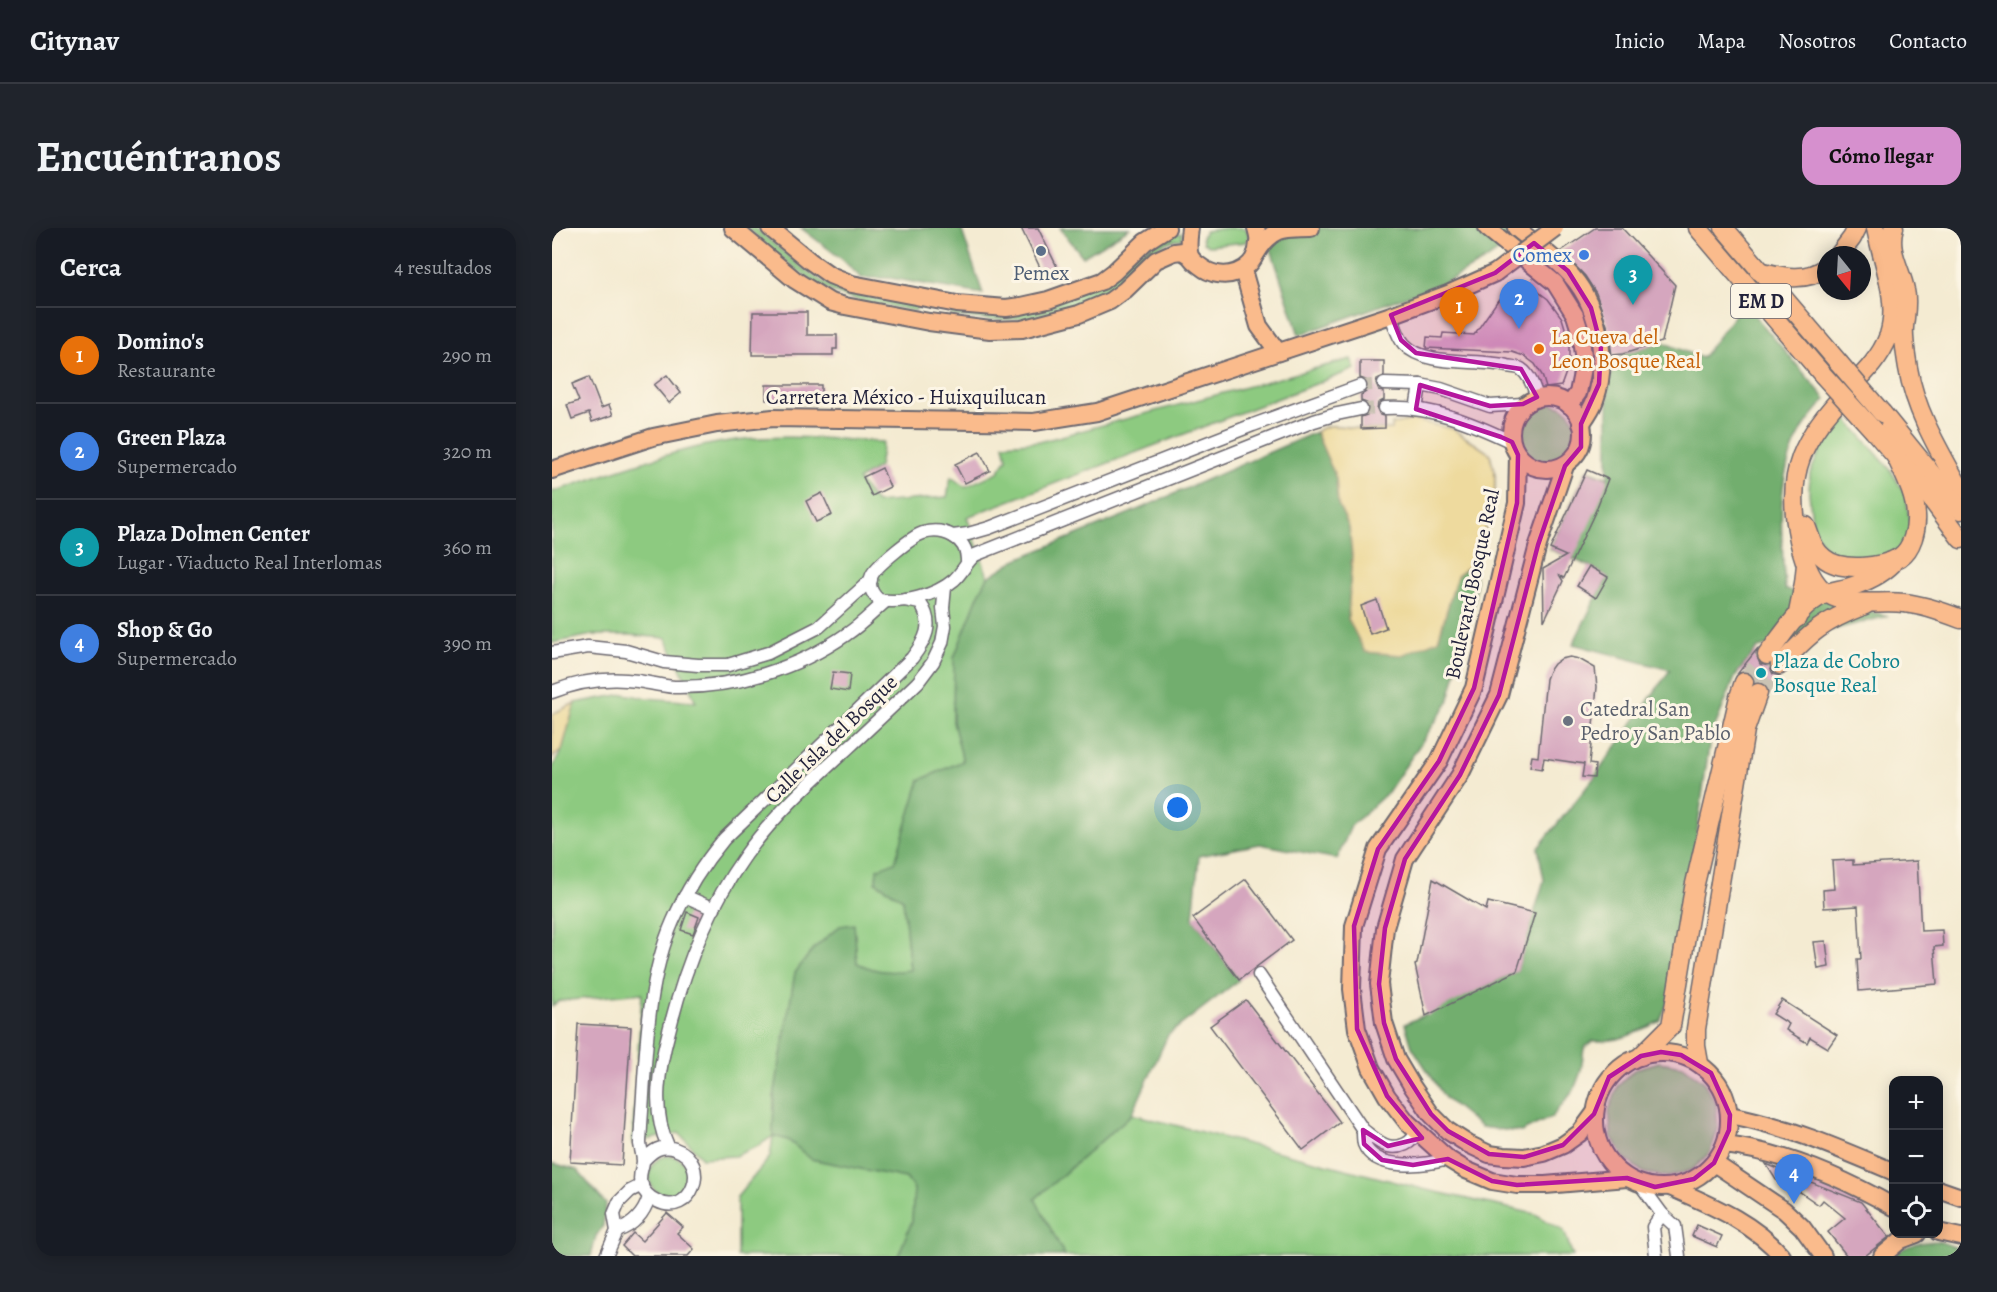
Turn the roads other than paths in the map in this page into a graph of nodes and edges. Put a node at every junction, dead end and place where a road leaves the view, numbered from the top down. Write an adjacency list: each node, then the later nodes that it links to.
1 (733, 228): 17 (main road)
2 (770, 228): 3 (main road)
3 (1167, 228)
4 (1190, 228): 17 (main road)
5 (1256, 228): 16 (main road)
6 (1311, 228): 16 (main road)
7 (1487, 228): 29 (main road)
8 (1516, 228): 34 (main road)
9 (1555, 228): 21 (main road, Carretera México - Huixquilucan, bridge)
10 (1698, 228): 36 (highway, EM D, bridge)
11 (1724, 228): 19 (highway, EM D)
12 (1857, 228): 15 (highway)
13 (1876, 228): 45 (highway)
14 (1893, 228): 22 (highway)
15 (1846, 246)
16 (1256, 255): 18 (main road)
17 (1190, 256): 18 (main road)
18 (1243, 270): 23 (main road)
19 (1760, 271): 20 (highway); 40 (highway, EM D, bridge)
20 (1817, 272)
21 (1391, 315): 23 (main road, Carretera México - Huixquilucan); 28 (street)
22 (1904, 329): 39 (highway); 43 (highway)
23 (1278, 352): 38 (main road, Carretera México - Huixquilucan)
24 (1384, 384): 25 (street)
25 (1420, 385): 28 (street); 32 (street)
26 (1360, 386): 27 (street)
27 (1334, 394): 33 (street); 41 (street)
28 (1530, 401): 29 (main road); 35 (main road)
29 (1569, 405): 34 (main road)
30 (1385, 408): 32 (street)
31 (1361, 409): 33 (street)
32 (1416, 409): 35 (street)
33 (1337, 414): 44 (street)
34 (1581, 424): 37 (main road)
35 (1515, 449): 37 (main road); 68 (main road, Boulevard Bosque Real)
36 (1894, 454): 42 (highway, EM D); 43 (highway)
37 (1565, 466): 65 (main road)
38 (552, 470)
39 (1961, 490)
40 (1961, 510)
41 (953, 536): 44 (street); 46 (street)
42 (1961, 539)
43 (1900, 557): 48 (highway)
44 (967, 561): 47 (street)
45 (1806, 564): 48 (highway); 52 (highway)
46 (871, 580): 50 (street); 54 (street)
47 (945, 587): 49 (street); 59 (street, Calle Isla del Bosque)
48 (1826, 593): 51 (highway); 52 (highway)
49 (905, 600): 50 (street); 58 (street, Calle Isla del Bosque)
50 (886, 601): 56 (street)
51 (1873, 602): 52 (highway); 53 (highway)
52 (1797, 618)
53 (1961, 619)
54 (552, 653)
55 (1751, 688): 57 (highway)
56 (552, 692)
57 (1738, 730): 60 (highway); 61 (highway)
58 (685, 896): 59 (street); 72 (street, Calle Isla del Bosque)
59 (714, 909): 70 (street, Calle Isla del Bosque)
60 (1683, 957): 61 (highway); 63 (highway)
61 (1708, 962): 64 (highway)
62 (1259, 975): 67 (street)
63 (1641, 1056): 64 (main road); 65 (main road)
64 (1699, 1063): 66 (main road)
65 (1594, 1114): 75 (main road)
66 (1730, 1115): 69 (main road); 74 (main road)
67 (1363, 1130): 68 (street); 71 (street)
68 (1416, 1132): 71 (main road, Boulevard Bosque Real)
69 (1725, 1145): 73 (main road); 81 (main road)
70 (668, 1146): 72 (street); 79 (street)
71 (1448, 1159): 75 (main road, Boulevard Bosque Real)
72 (643, 1161): 76 (street)
73 (1714, 1163): 77 (main road); 91 (main road)
74 (1889, 1170)
75 (1634, 1181): 77 (main road); 82 (street)
76 (642, 1185): 79 (street); 83 (street)
77 (1670, 1187): 90 (main road)
78 (1943, 1191): 80 (main road)
79 (650, 1197): 83 (street)
80 (1961, 1197)
81 (1889, 1205)
82 (1662, 1214): 88 (street); 89 (street)
83 (617, 1231): 87 (street)
84 (1943, 1233): 86 (main road)
85 (1905, 1238): 92 (main road)
86 (1961, 1238)
87 (606, 1256)
88 (1656, 1256)
89 (1679, 1256)
90 (1782, 1256)
91 (1823, 1256)
92 (1882, 1256)

